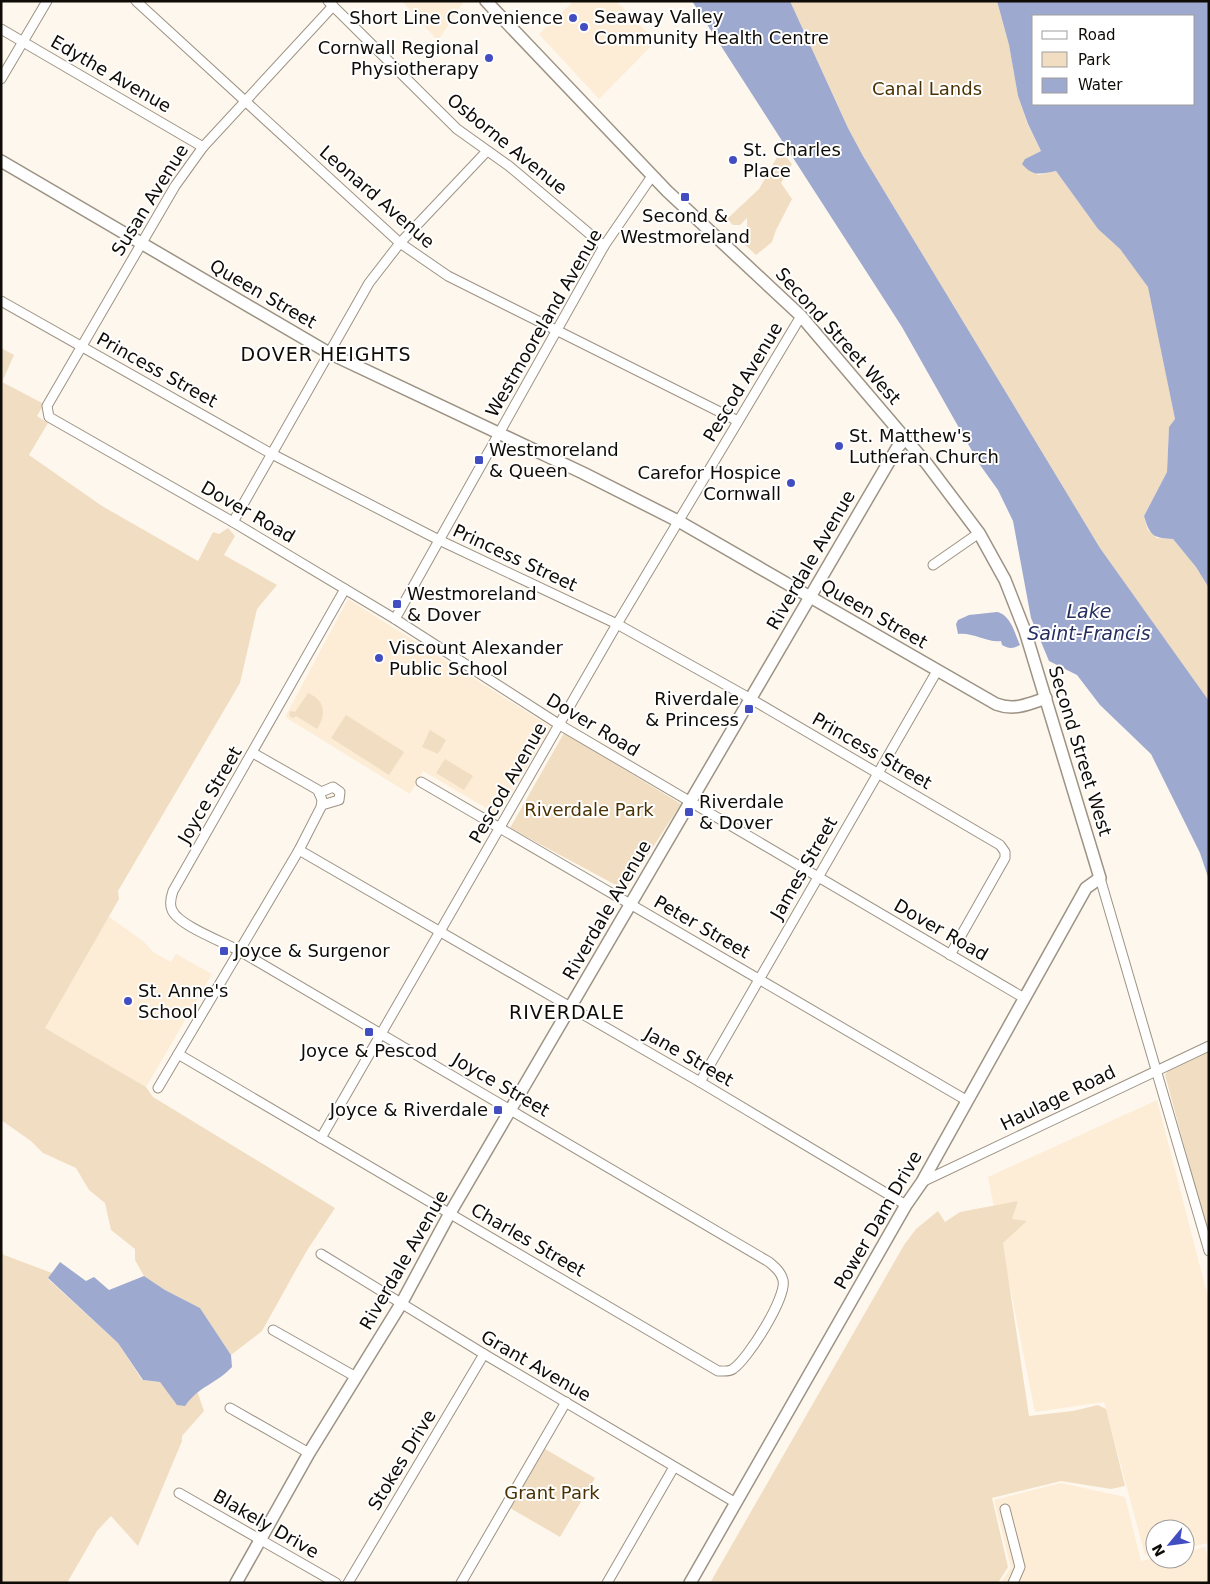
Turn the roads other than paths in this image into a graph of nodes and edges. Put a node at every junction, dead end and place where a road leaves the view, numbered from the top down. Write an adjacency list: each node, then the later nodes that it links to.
1 (47, 1): 6 (street)
2 (136, 1): 8 (street, Leonard Avenue)
3 (486, 1): 12 (street, Second Street West)
4 (330, 4): 8 (street, Susan Avenue); 10 (street, Osborne Avenue)
5 (1, 29): 6 (street, Edythe Avenue)
6 (23, 42): 7 (street); 9 (street, Edythe Avenue)
7 (1, 79)
8 (245, 101): 9 (street, Susan Avenue); 14 (street, Leonard Avenue)
9 (203, 147): 13 (street, Susan Avenue)
10 (487, 151): 14 (street); 15 (street, Osborne Avenue)
11 (1, 161): 13 (street, Queen Street)
12 (652, 176): 15 (street, Westmooreland Avenue); 17 (street, Second Street West)
13 (141, 242): 19 (street, Susan Avenue); 20 (street, Queen Street)
14 (400, 243): 18 (street, Leonard Avenue); 20 (street)
15 (604, 246): 18 (street, Westmooreland Avenue)
16 (1, 301): 19 (street, Princess Street)
17 (801, 316): 22 (street, Pescod Avenue); 24 (street, Second Street West)
18 (556, 331): 22 (street, Leonard Avenue); 23 (street, Westmooreland Avenue)
19 (81, 346): 21 (street, Susan Avenue); 25 (street, Princess Street)
20 (329, 353): 23 (street, Queen Street); 25 (street)
21 (46, 412): 26 (street, Dover Road)
22 (738, 421): 27 (street, Pescod Avenue)
23 (499, 434): 27 (street, Queen Street); 29 (street, Westmooreland Avenue)
24 (906, 438): 28 (street, Second Street West); 32 (street, Riverdale Avenue)
25 (270, 453): 26 (street); 29 (street, Princess Street)
26 (232, 522): 31 (street, Dover Road)
27 (680, 522): 32 (street, Queen Street); 34 (street, Pescod Avenue)
28 (979, 533): 30 (street); 37 (street, Second Street West)
29 (439, 540): 33 (street, Westmooreland Avenue); 34 (street, Princess Street)
30 (934, 565)
31 (345, 589): 33 (street, Dover Road); 39 (street, Joyce Street)
32 (810, 596): 35 (street, Queen Street); 36 (street, Riverdale Avenue)
33 (395, 619): 38 (street, Dover Road)
34 (617, 624): 36 (street, Princess Street); 38 (street, Pescod Avenue)
35 (937, 671): 37 (street, Queen Street); 40 (street, James Street)
36 (751, 698): 40 (street, Princess Street); 43 (street, Riverdale Avenue)
37 (1046, 698): 48 (street, Second Street West)
38 (560, 726): 43 (street, Dover Road); 45 (street, Pescod Avenue)
39 (253, 753): 42 (street); 51 (street, Joyce Street)
40 (878, 772): 47 (street, James Street); 52 (street, Princess Street)
41 (421, 782): 45 (street, Peter Street)
42 (319, 793): 44 (street); 44 (street)
43 (691, 801): 47 (street, Dover Road); 49 (street, Riverdale Avenue)
44 (322, 805): 46 (street)
45 (499, 829): 49 (street, Peter Street); 50 (street, Pescod Avenue)
46 (299, 850): 50 (street, Jane Street); 51 (street)
47 (817, 877): 52 (street, Dover Road); 53 (street, James Street)
48 (1100, 878): 54 (street, Power Dam Drive); 59 (street, Second Street West)
49 (631, 904): 53 (street, Peter Street); 55 (street, Riverdale Avenue)
50 (441, 931): 55 (street, Jane Street); 56 (street, Pescod Avenue)
51 (238, 950): 56 (street, Joyce Street); 58 (street)
52 (950, 955): 54 (street, Dover Road)
53 (760, 979): 60 (street, James Street); 62 (street, Peter Street)
54 (1024, 998): 62 (street, Power Dam Drive)
55 (570, 1007): 60 (street, Jane Street); 63 (street, Riverdale Avenue)
56 (380, 1034): 63 (street, Joyce Street); 64 (street, Pescod Avenue)
57 (1209, 1046): 59 (street, Haulage Road)
58 (178, 1054): 61 (street); 64 (street, Charles Street)
59 (1157, 1069): 65 (street, Haulage Road); 68 (street, Second Street West)
60 (700, 1082): 66 (street, Jane Street)
61 (158, 1088)
62 (966, 1100): 65 (street, Power Dam Drive)
63 (511, 1110): 67 (street, Riverdale Avenue); 70 (street, Joyce Street)
64 (320, 1138): 67 (street, Charles Street)
65 (922, 1182): 66 (street, Power Dam Drive)
66 (906, 1205): 80 (street, Power Dam Drive)
67 (450, 1213): 70 (street, Charles Street); 71 (street, Riverdale Avenue)
68 (1209, 1251)
69 (321, 1254): 71 (street, Grant Avenue)
70 (769, 1262)
71 (401, 1304): 73 (street, Grant Avenue); 74 (street, Riverdale Avenue)
72 (273, 1330): 74 (street)
73 (484, 1354): 75 (street, Grant Avenue); 85 (street, Stokes Drive)
74 (356, 1377): 77 (street, Riverdale Avenue)
75 (566, 1402): 78 (street, Grant Avenue); 86 (street)
76 (230, 1408): 77 (street)
77 (309, 1453): 82 (street, Riverdale Avenue)
78 (674, 1467): 80 (street, Grant Avenue); 87 (street)
79 (179, 1493): 82 (street, Blakely Drive)
80 (736, 1503): 88 (street, Power Dam Drive)
81 (1005, 1509): 89 (street)
82 (260, 1540): 83 (street, Riverdale Avenue); 84 (street, Blakely Drive)
83 (236, 1583)
84 (336, 1583)
85 (348, 1583)
86 (461, 1583)
87 (607, 1583)
88 (690, 1583)
89 (1012, 1583)

